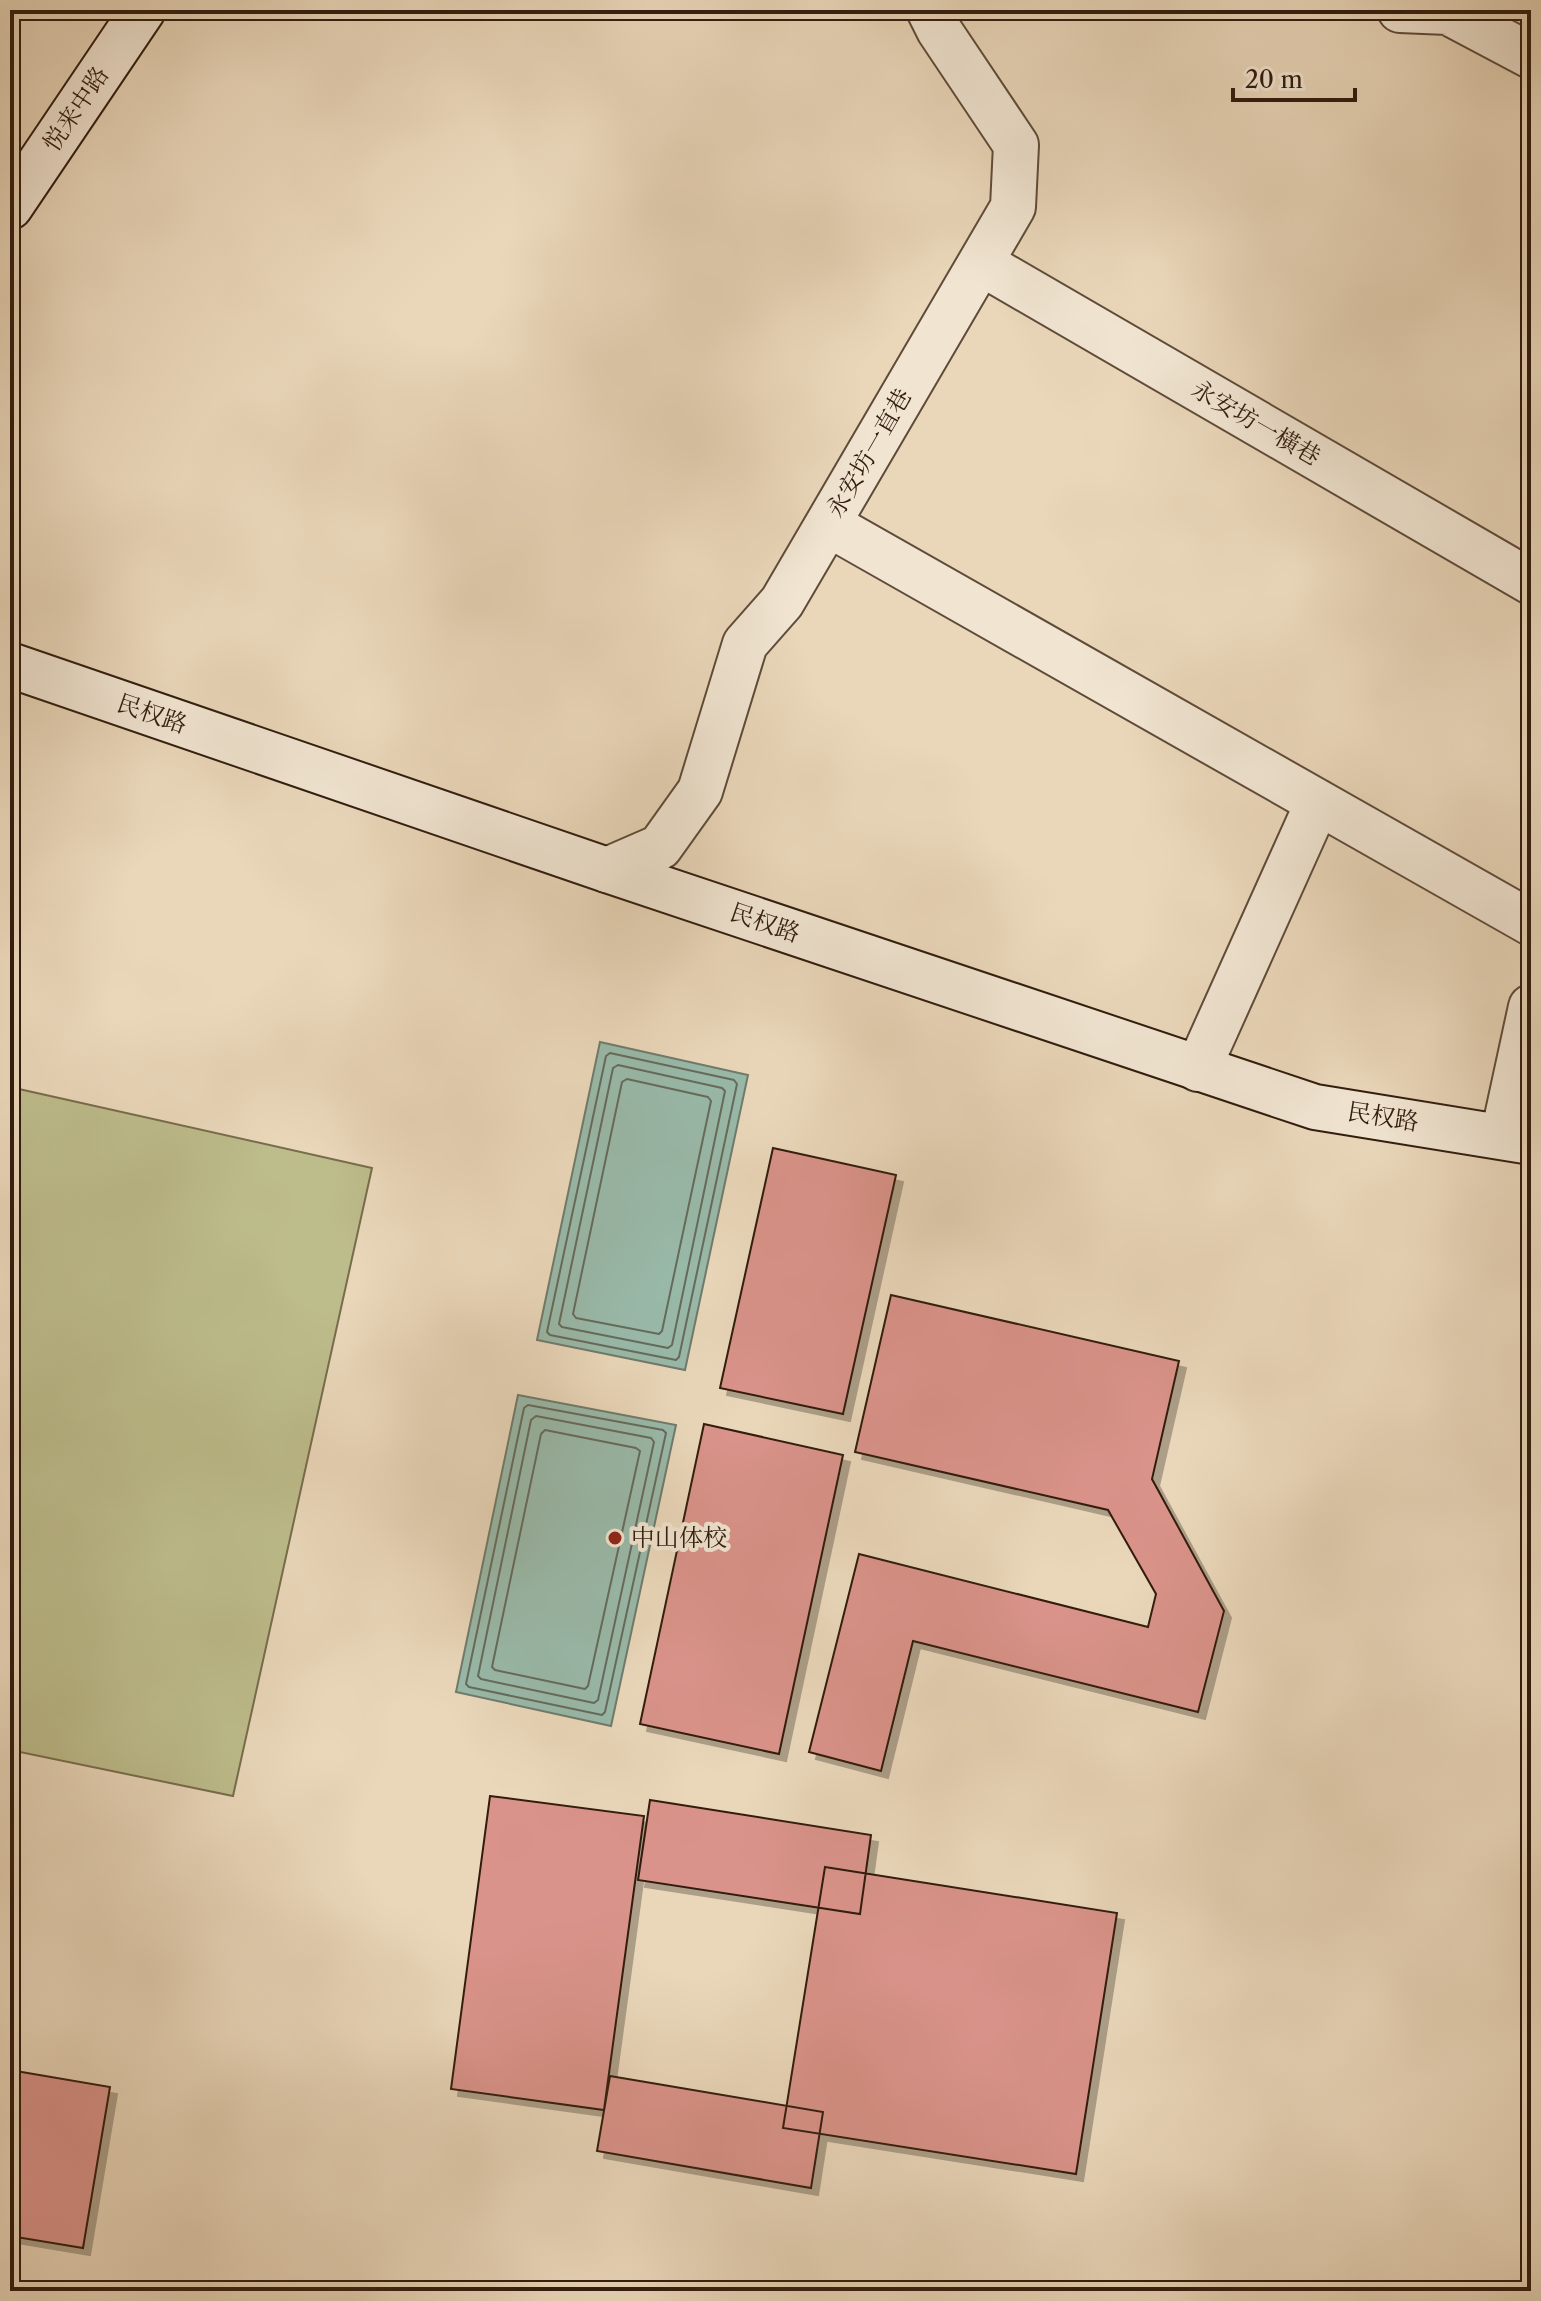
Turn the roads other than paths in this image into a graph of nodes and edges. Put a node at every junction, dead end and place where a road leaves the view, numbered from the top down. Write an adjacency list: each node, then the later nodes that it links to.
1 (143, 10): 5 (street, 悦来中路)
2 (929, 10): 6 (street, 永安坊一直巷)
3 (1400, 10): 4 (street)
4 (1531, 56)
5 (10, 207)
6 (981, 263): 7 (street, 永安坊一直巷); 8 (street, 永安坊一橫巷)
7 (828, 524): 10 (street); 11 (street, 永安坊一直巷)
8 (1531, 582)
9 (10, 665): 11 (street, 民权路)
10 (1318, 802): 12 (street); 14 (street)
11 (607, 870): 14 (street, 民权路)
12 (1531, 923)
13 (1531, 1007): 15 (street)
14 (1198, 1069): 15 (street, 民权路)
15 (1517, 1139)

